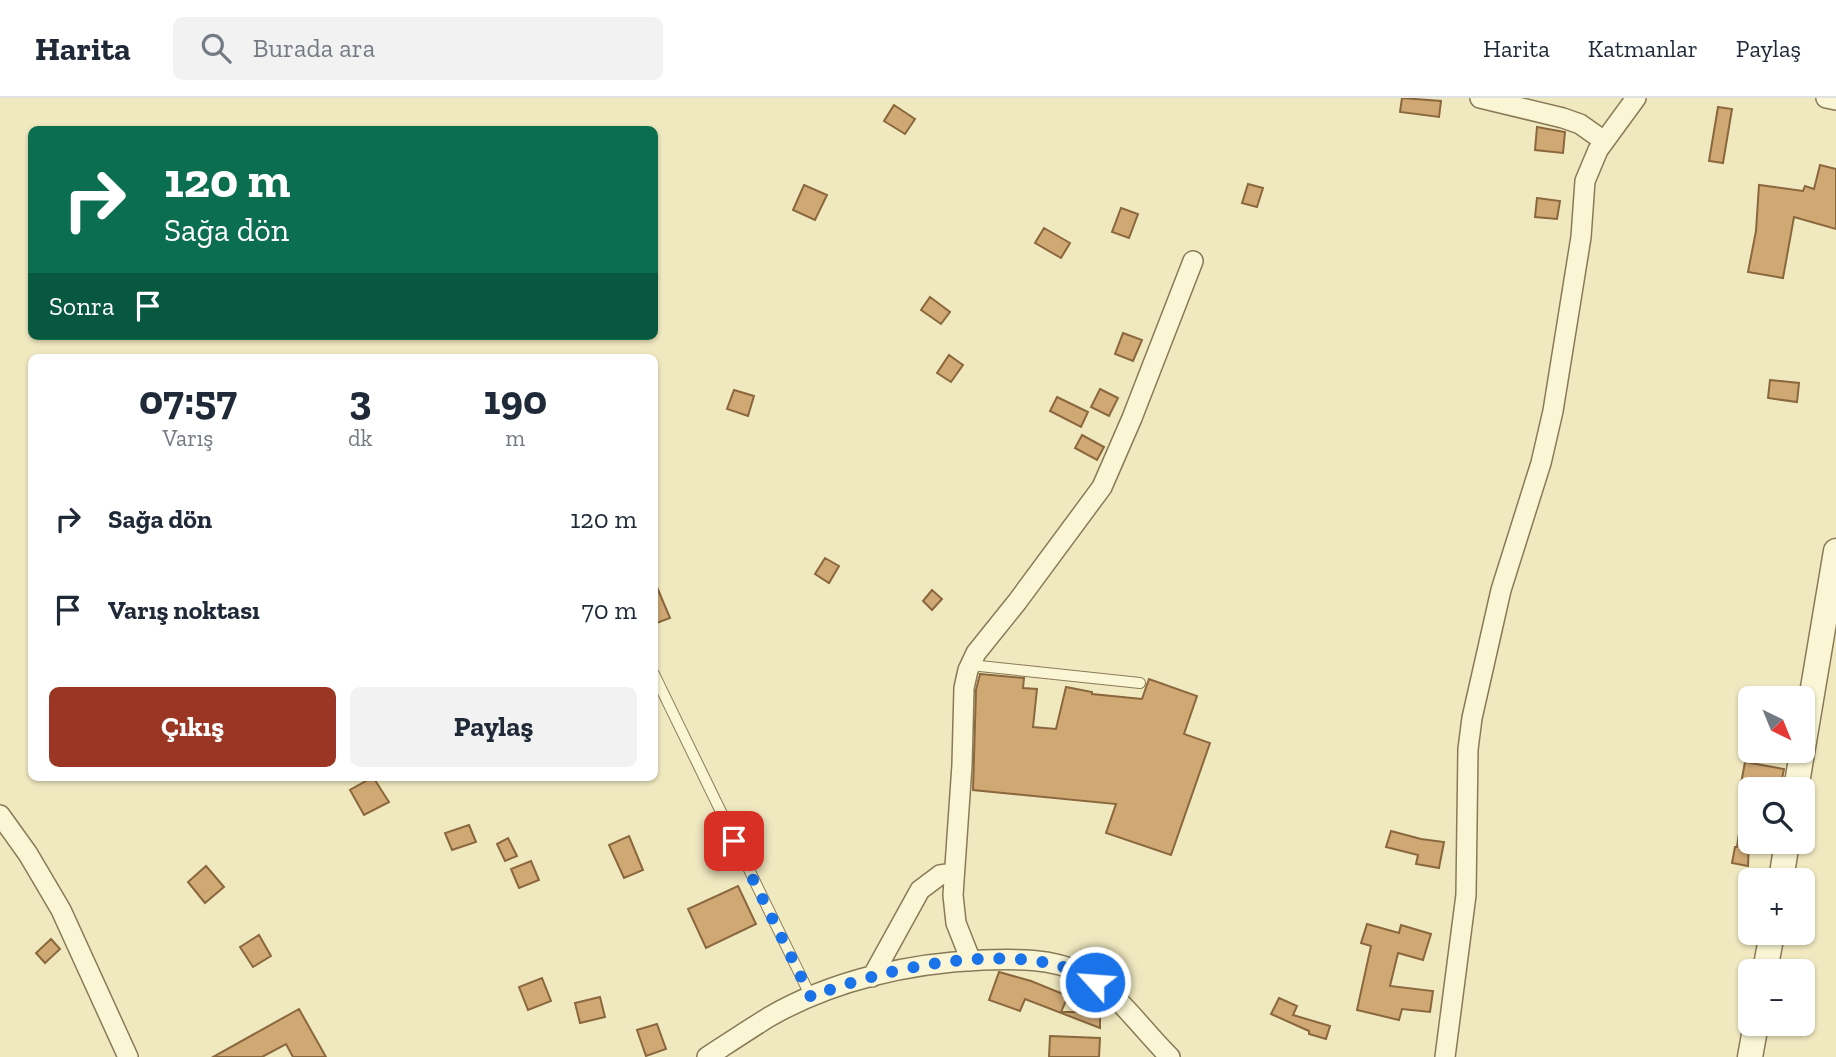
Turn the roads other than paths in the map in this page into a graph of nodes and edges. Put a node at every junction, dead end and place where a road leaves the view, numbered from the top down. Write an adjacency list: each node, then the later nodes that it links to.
1 (1480, 98): 5 (street)
2 (1636, 98): 5 (street)
3 (1826, 98): 4 (street)
4 (1836, 100)
5 (1604, 141): 21 (street)
6 (1193, 261): 8 (street)
7 (1836, 551): 11 (street)
8 (970, 665): 10 (lane); 13 (street)
9 (658, 682): 16 (lane)
10 (1140, 683)
11 (1798, 777)
12 (0, 815): 18 (street)
13 (954, 873): 14 (street); 15 (street)
14 (971, 961): 15 (street); 20 (street)
15 (872, 977): 16 (street)
16 (811, 997): 19 (street)
17 (1754, 1036): 22 (street)
18 (128, 1057)
19 (707, 1057)
20 (1170, 1057)
21 (1445, 1057)
22 (1750, 1057)

